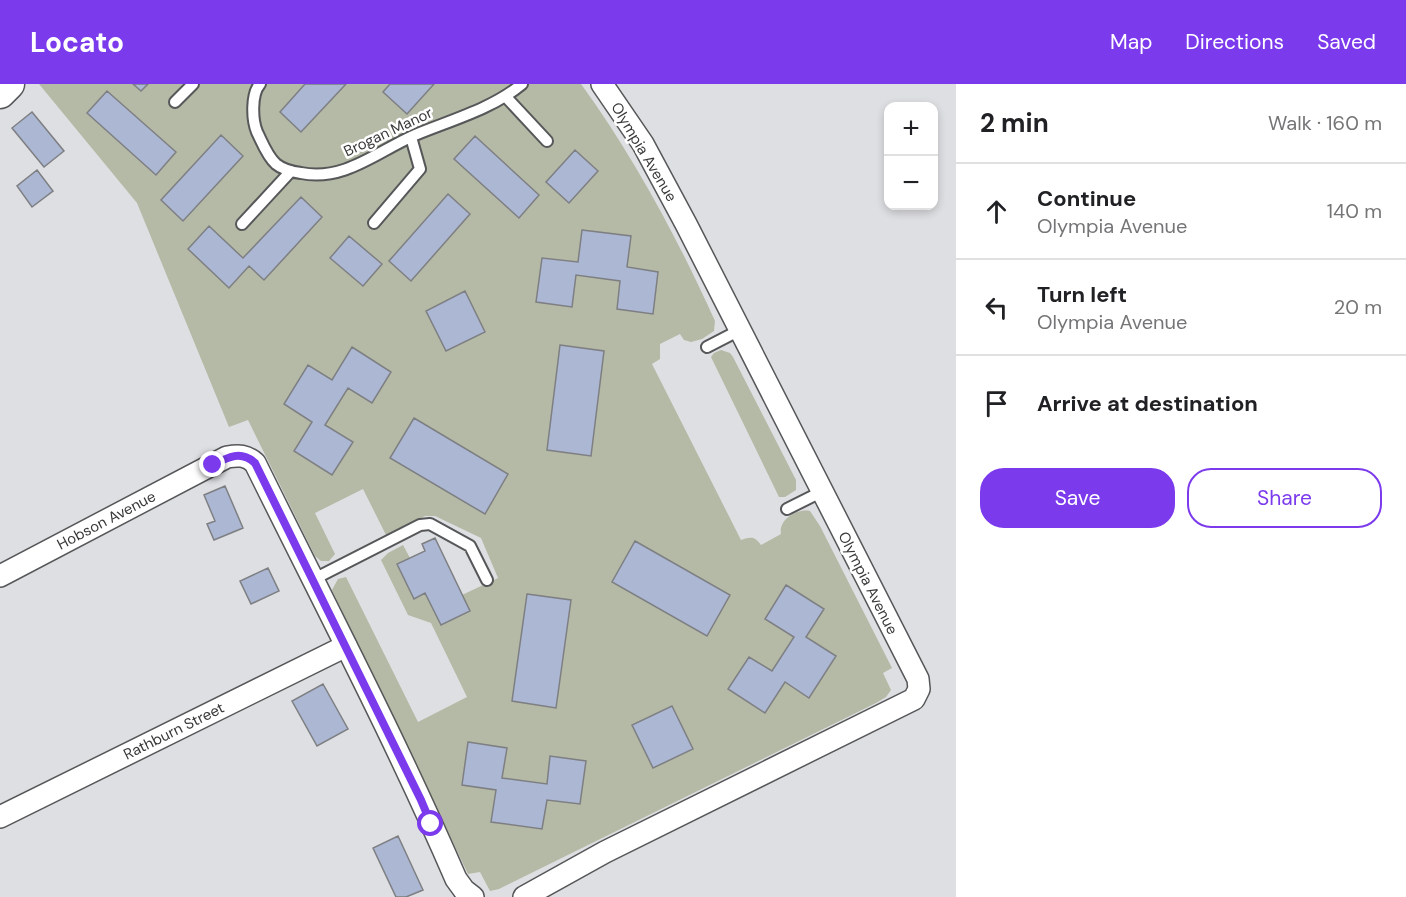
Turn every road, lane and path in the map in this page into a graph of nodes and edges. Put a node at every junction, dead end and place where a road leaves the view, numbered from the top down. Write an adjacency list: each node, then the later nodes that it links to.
1 (9, 84): 6 (main road)
2 (193, 84): 8 (lane)
3 (522, 84): 7 (lane, Brogan Manor)
4 (602, 84): 14 (street, Olympia Avenue)
5 (255, 85): 11 (lane)
6 (0, 93)
7 (506, 97): 9 (lane, Brogan Manor); 10 (lane)
8 (175, 102)
9 (411, 137): 11 (lane, Brogan Manor); 12 (lane)
10 (547, 141)
11 (291, 171): 13 (lane)
12 (374, 223)
13 (242, 224)
14 (740, 330): 15 (lane); 16 (street, Olympia Avenue)
15 (706, 347)
16 (821, 492): 17 (lane); 24 (street, Olympia Avenue)
17 (787, 509)
18 (0, 576): 19 (street, Hobson Avenue)
19 (314, 579): 20 (lane); 21 (street)
20 (487, 580)
21 (346, 646): 22 (street, Rathburn Street); 23 (street)
22 (0, 817)
23 (473, 897)
24 (524, 897)

